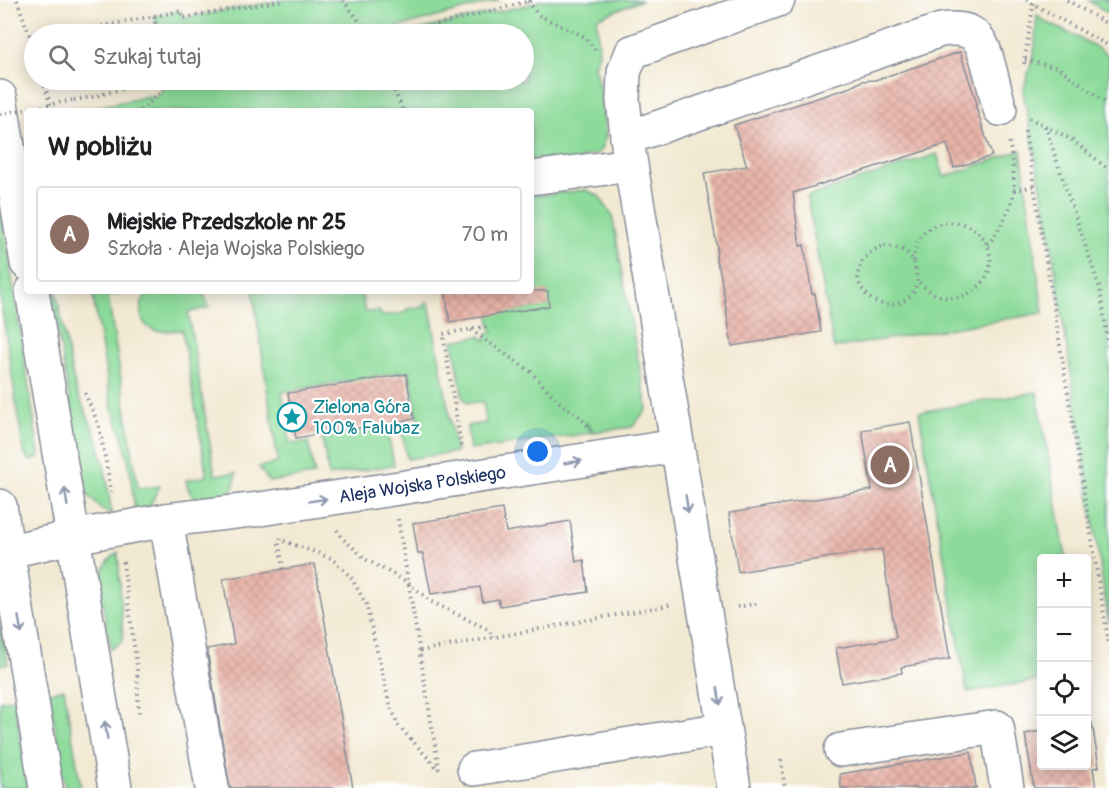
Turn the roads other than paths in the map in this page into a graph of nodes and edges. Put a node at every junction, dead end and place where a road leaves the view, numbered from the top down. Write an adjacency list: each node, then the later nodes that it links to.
1 (778, 0): 4 (street)
2 (0, 97): 6 (street)
3 (1016, 117): 4 (street)
4 (629, 152): 5 (street); 8 (street)
5 (534, 177)
6 (24, 245)
7 (32, 294): 11 (street, one-way to 7)
8 (678, 446): 10 (street, Aleja Wojska Polskiego, one-way to 8); 13 (street, one-way to 13)
9 (0, 506): 12 (street)
10 (166, 520): 11 (street, Aleja Wojska Polskiego); 18 (street)
11 (73, 537): 12 (street, Aleja Wojska Polskiego); 17 (street, one-way to 11)
12 (4, 553): 16 (street, one-way to 16)
13 (724, 729): 15 (street); 19 (street)
14 (841, 750): 20 (street)
15 (474, 769)
16 (46, 788)
17 (115, 788)
18 (212, 788)
19 (734, 788)
20 (1007, 788)

